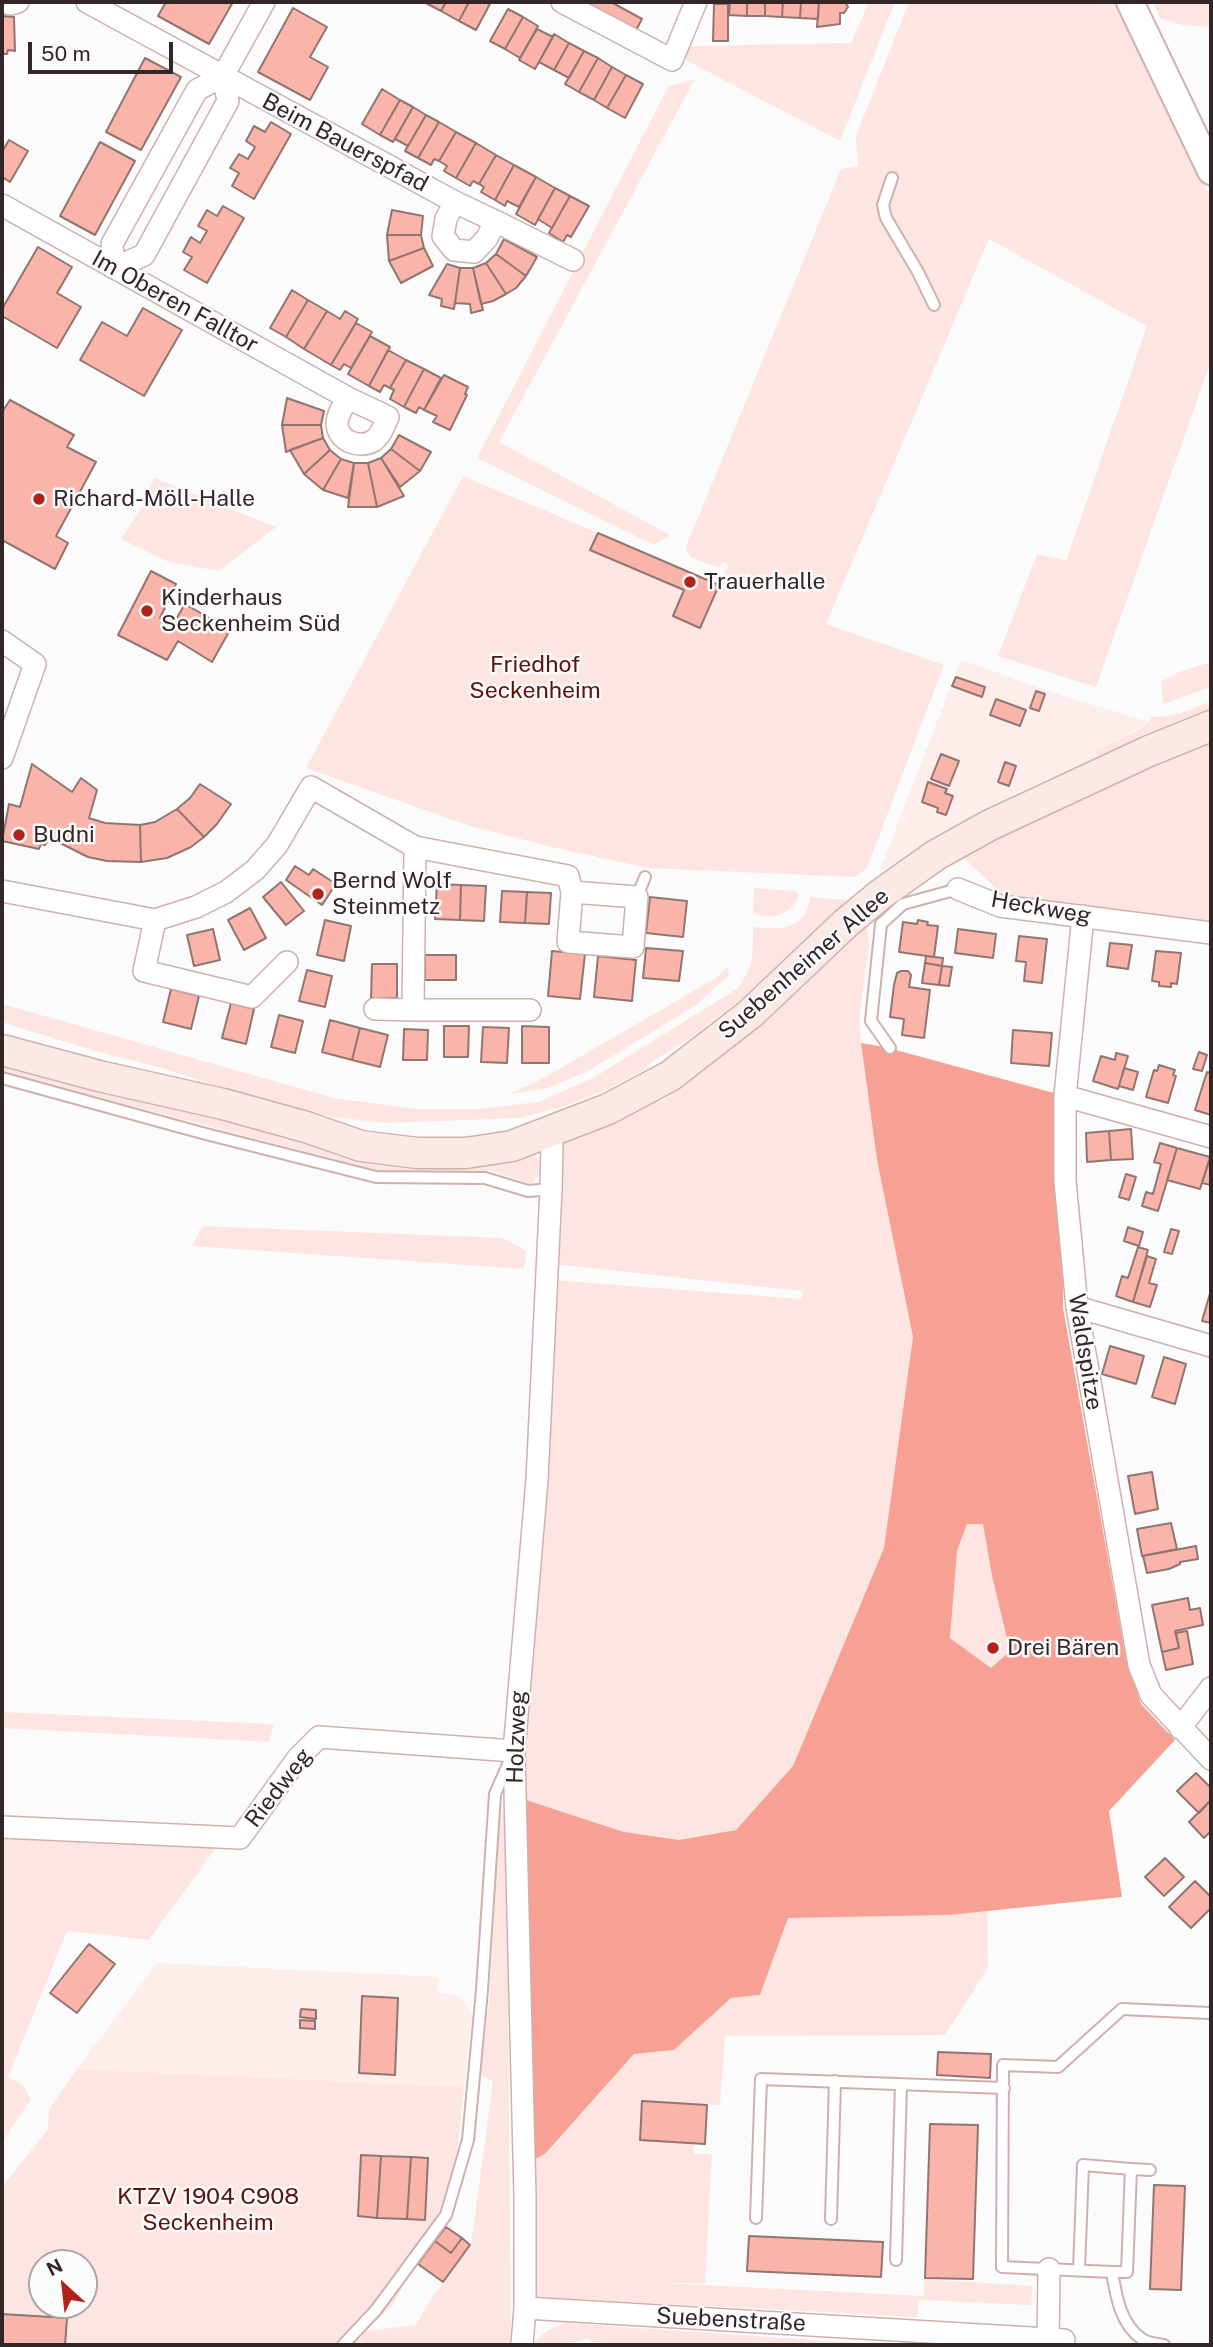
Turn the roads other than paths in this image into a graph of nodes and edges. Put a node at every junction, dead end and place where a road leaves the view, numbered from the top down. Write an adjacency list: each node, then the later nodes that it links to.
1 (4, 2): 2 (street)
2 (18, 2)
3 (87, 2): 8 (street, Beim Bauerspfad)
4 (264, 2): 8 (street)
5 (562, 2): 6 (street)
6 (696, 2)
7 (1129, 2): 9 (street)
8 (223, 76): 11 (street, Beim Bauerspfad); 15 (street); 15 (street)
9 (1211, 170)
10 (892, 178): 16 (lane)
11 (455, 202): 13 (street, Beim Bauerspfad); 13 (street, Beim Bauerspfad)
12 (2, 205): 15 (street, Im Oberen Falltor)
13 (495, 221): 14 (street, Beim Bauerspfad)
14 (573, 260)
15 (114, 268): 17 (street, Im Oberen Falltor)
16 (934, 305)
17 (348, 398)
18 (2, 641): 20 (street)
19 (1211, 726): 40 (main road, Suebenheimer Allee)
20 (2, 758)
21 (415, 847): 25 (street); 28 (street); 32 (street)
22 (645, 877): 26 (lane)
23 (958, 889): 27 (street, Heckweg); 35 (lane, Heckweg)
24 (2, 891): 28 (street)
25 (572, 892): 26 (street); 26 (street)
26 (637, 897)
27 (1083, 916): 29 (street, Heckweg); 38 (street, Waldspitze)
28 (155, 920): 30 (street)
29 (1211, 933)
30 (287, 962)
31 (375, 1009): 32 (street)
32 (413, 1010): 33 (street)
33 (530, 1010)
34 (2, 1031): 39 (main road, Suebenheimer Allee)
35 (890, 1048)
36 (2, 1050): 39 (main road, Suebenheimer Allee)
37 (2, 1078): 42 (lane)
38 (1065, 1096): 41 (street); 43 (street, Waldspitze)
39 (223, 1104): 40 (main road, Suebenheimer Allee)
40 (549, 1130): 42 (street, Holzweg)
41 (1211, 1137)
42 (551, 1189): 47 (street, Holzweg)
43 (1077, 1307): 44 (street); 46 (street, Waldspitze)
44 (1211, 1346)
45 (1211, 1688): 46 (street)
46 (1180, 1728): 48 (street, Waldspitze)
47 (514, 1751): 49 (street, Riedweg); 62 (street, Holzweg); 64 (lane)
48 (1211, 1759)
49 (2, 1827)
50 (1209, 2013): 53 (lane)
51 (835, 2081): 52 (lane); 56 (lane); 57 (lane)
52 (901, 2084): 53 (lane); 58 (lane)
53 (1004, 2088): 59 (lane)
54 (1130, 2169): 55 (lane); 60 (lane); 61 (lane)
55 (1150, 2170)
56 (755, 2218)
57 (831, 2219)
58 (896, 2260)
59 (1049, 2269): 60 (lane); 63 (street)
60 (1079, 2270): 61 (lane)
61 (1112, 2272): 66 (lane)
62 (525, 2308): 63 (street, Suebenstraße); 65 (street, Holzweg)
63 (1053, 2342)
64 (343, 2345)
65 (522, 2345)
66 (1164, 2345)

